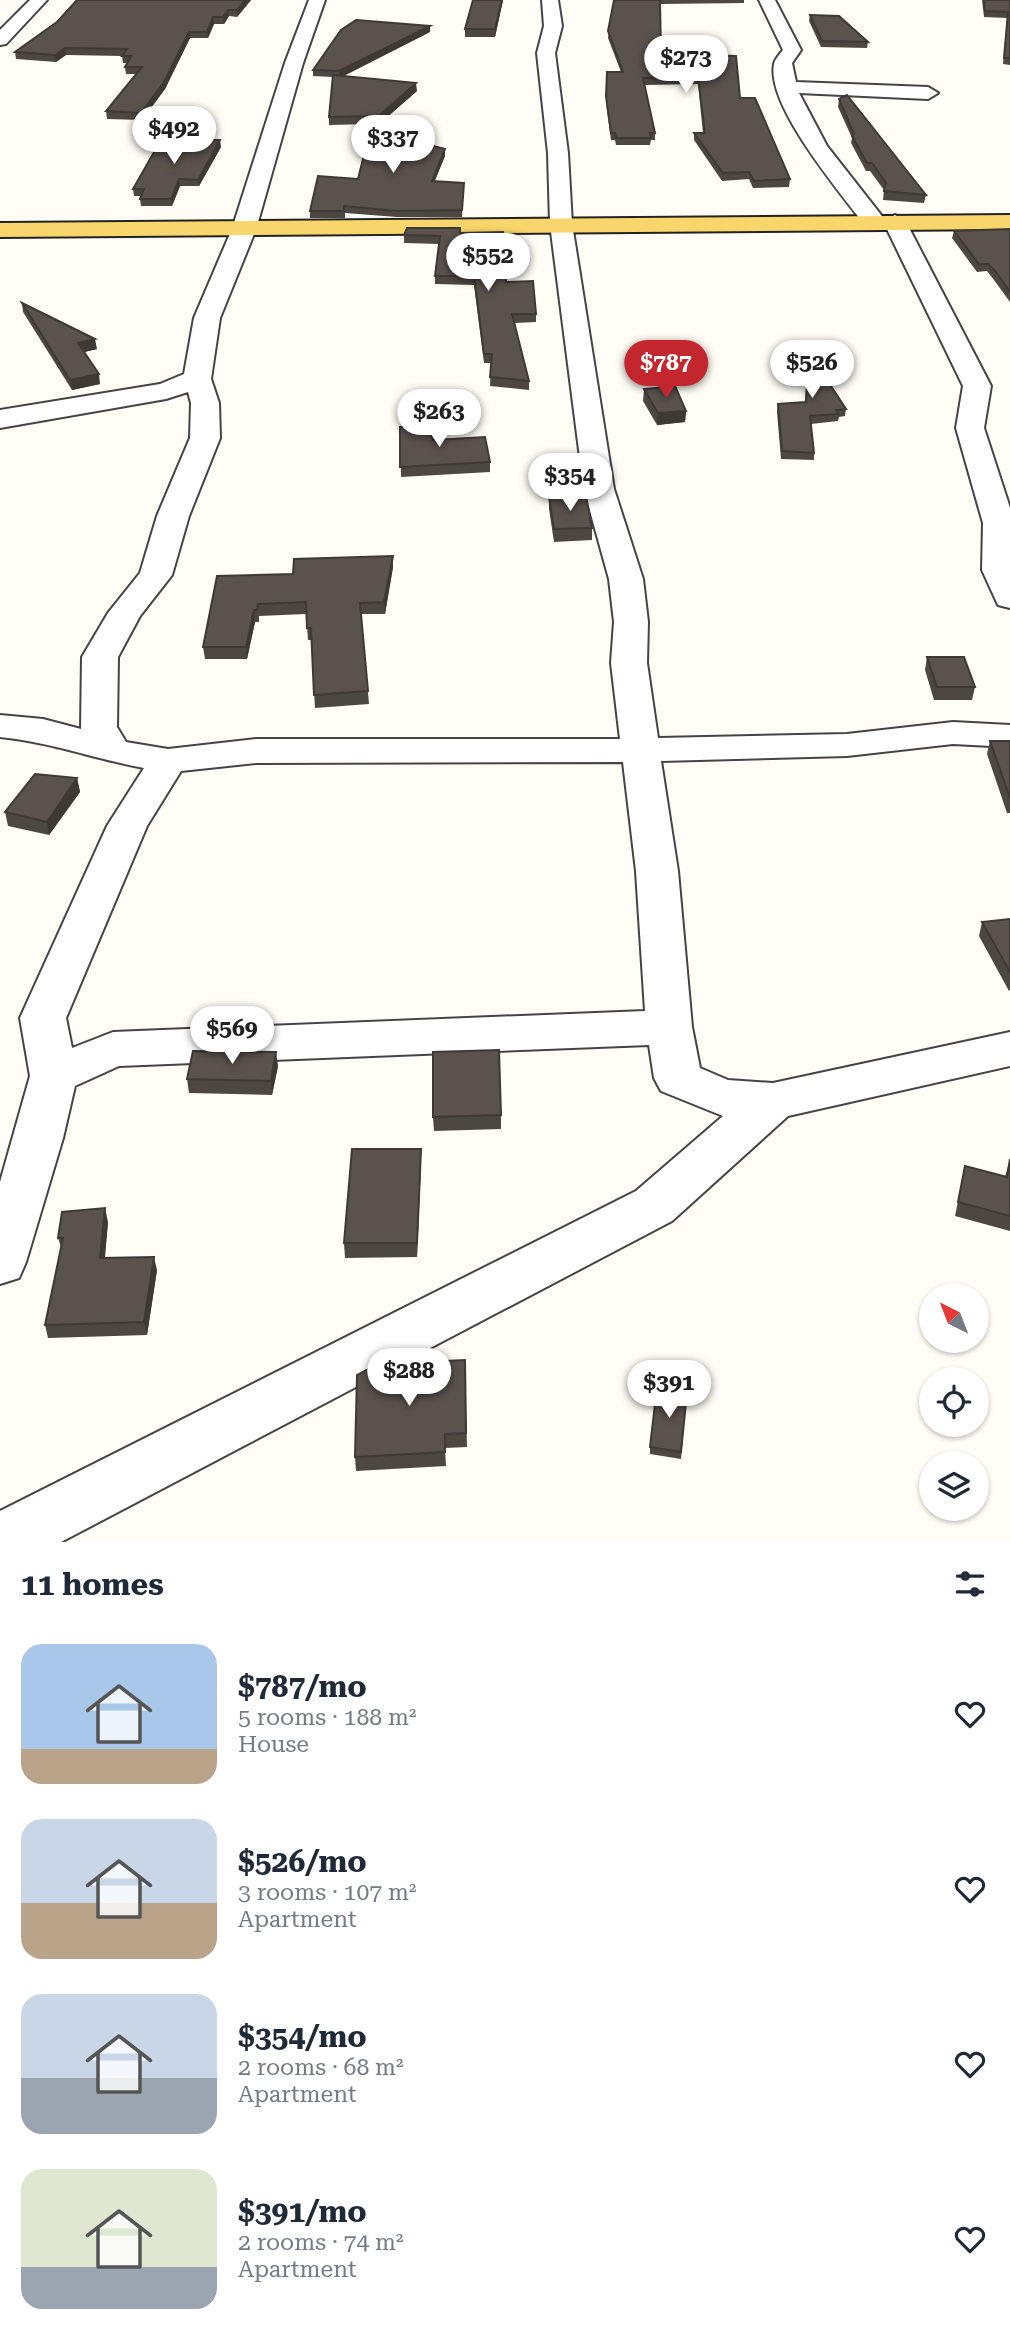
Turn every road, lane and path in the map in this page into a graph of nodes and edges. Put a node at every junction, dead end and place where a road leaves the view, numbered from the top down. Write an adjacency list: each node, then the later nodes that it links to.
1 (39, 0): 5 (street)
2 (317, 0): 11 (street)
3 (550, 0): 10 (street)
4 (767, 0): 6 (street)
5 (0, 40)
6 (785, 87): 7 (street); 9 (street)
7 (928, 93)
8 (1010, 222): 9 (main road)
9 (885, 223): 10 (main road); 15 (street)
10 (561, 224): 11 (main road); 18 (street)
11 (244, 229): 12 (main road); 13 (street)
12 (0, 230)
13 (197, 379): 14 (street); 19 (street)
14 (0, 419)
15 (1010, 597)
16 (0, 726): 19 (street)
17 (1010, 736): 18 (street)
18 (638, 750): 20 (street); 21 (street)
19 (113, 751): 20 (street)
20 (168, 761): 23 (street)
21 (669, 1027): 23 (street); 24 (street)
22 (1010, 1049): 24 (street)
23 (54, 1076): 25 (street)
24 (773, 1101): 26 (street)
25 (0, 1262)
26 (0, 1542)

